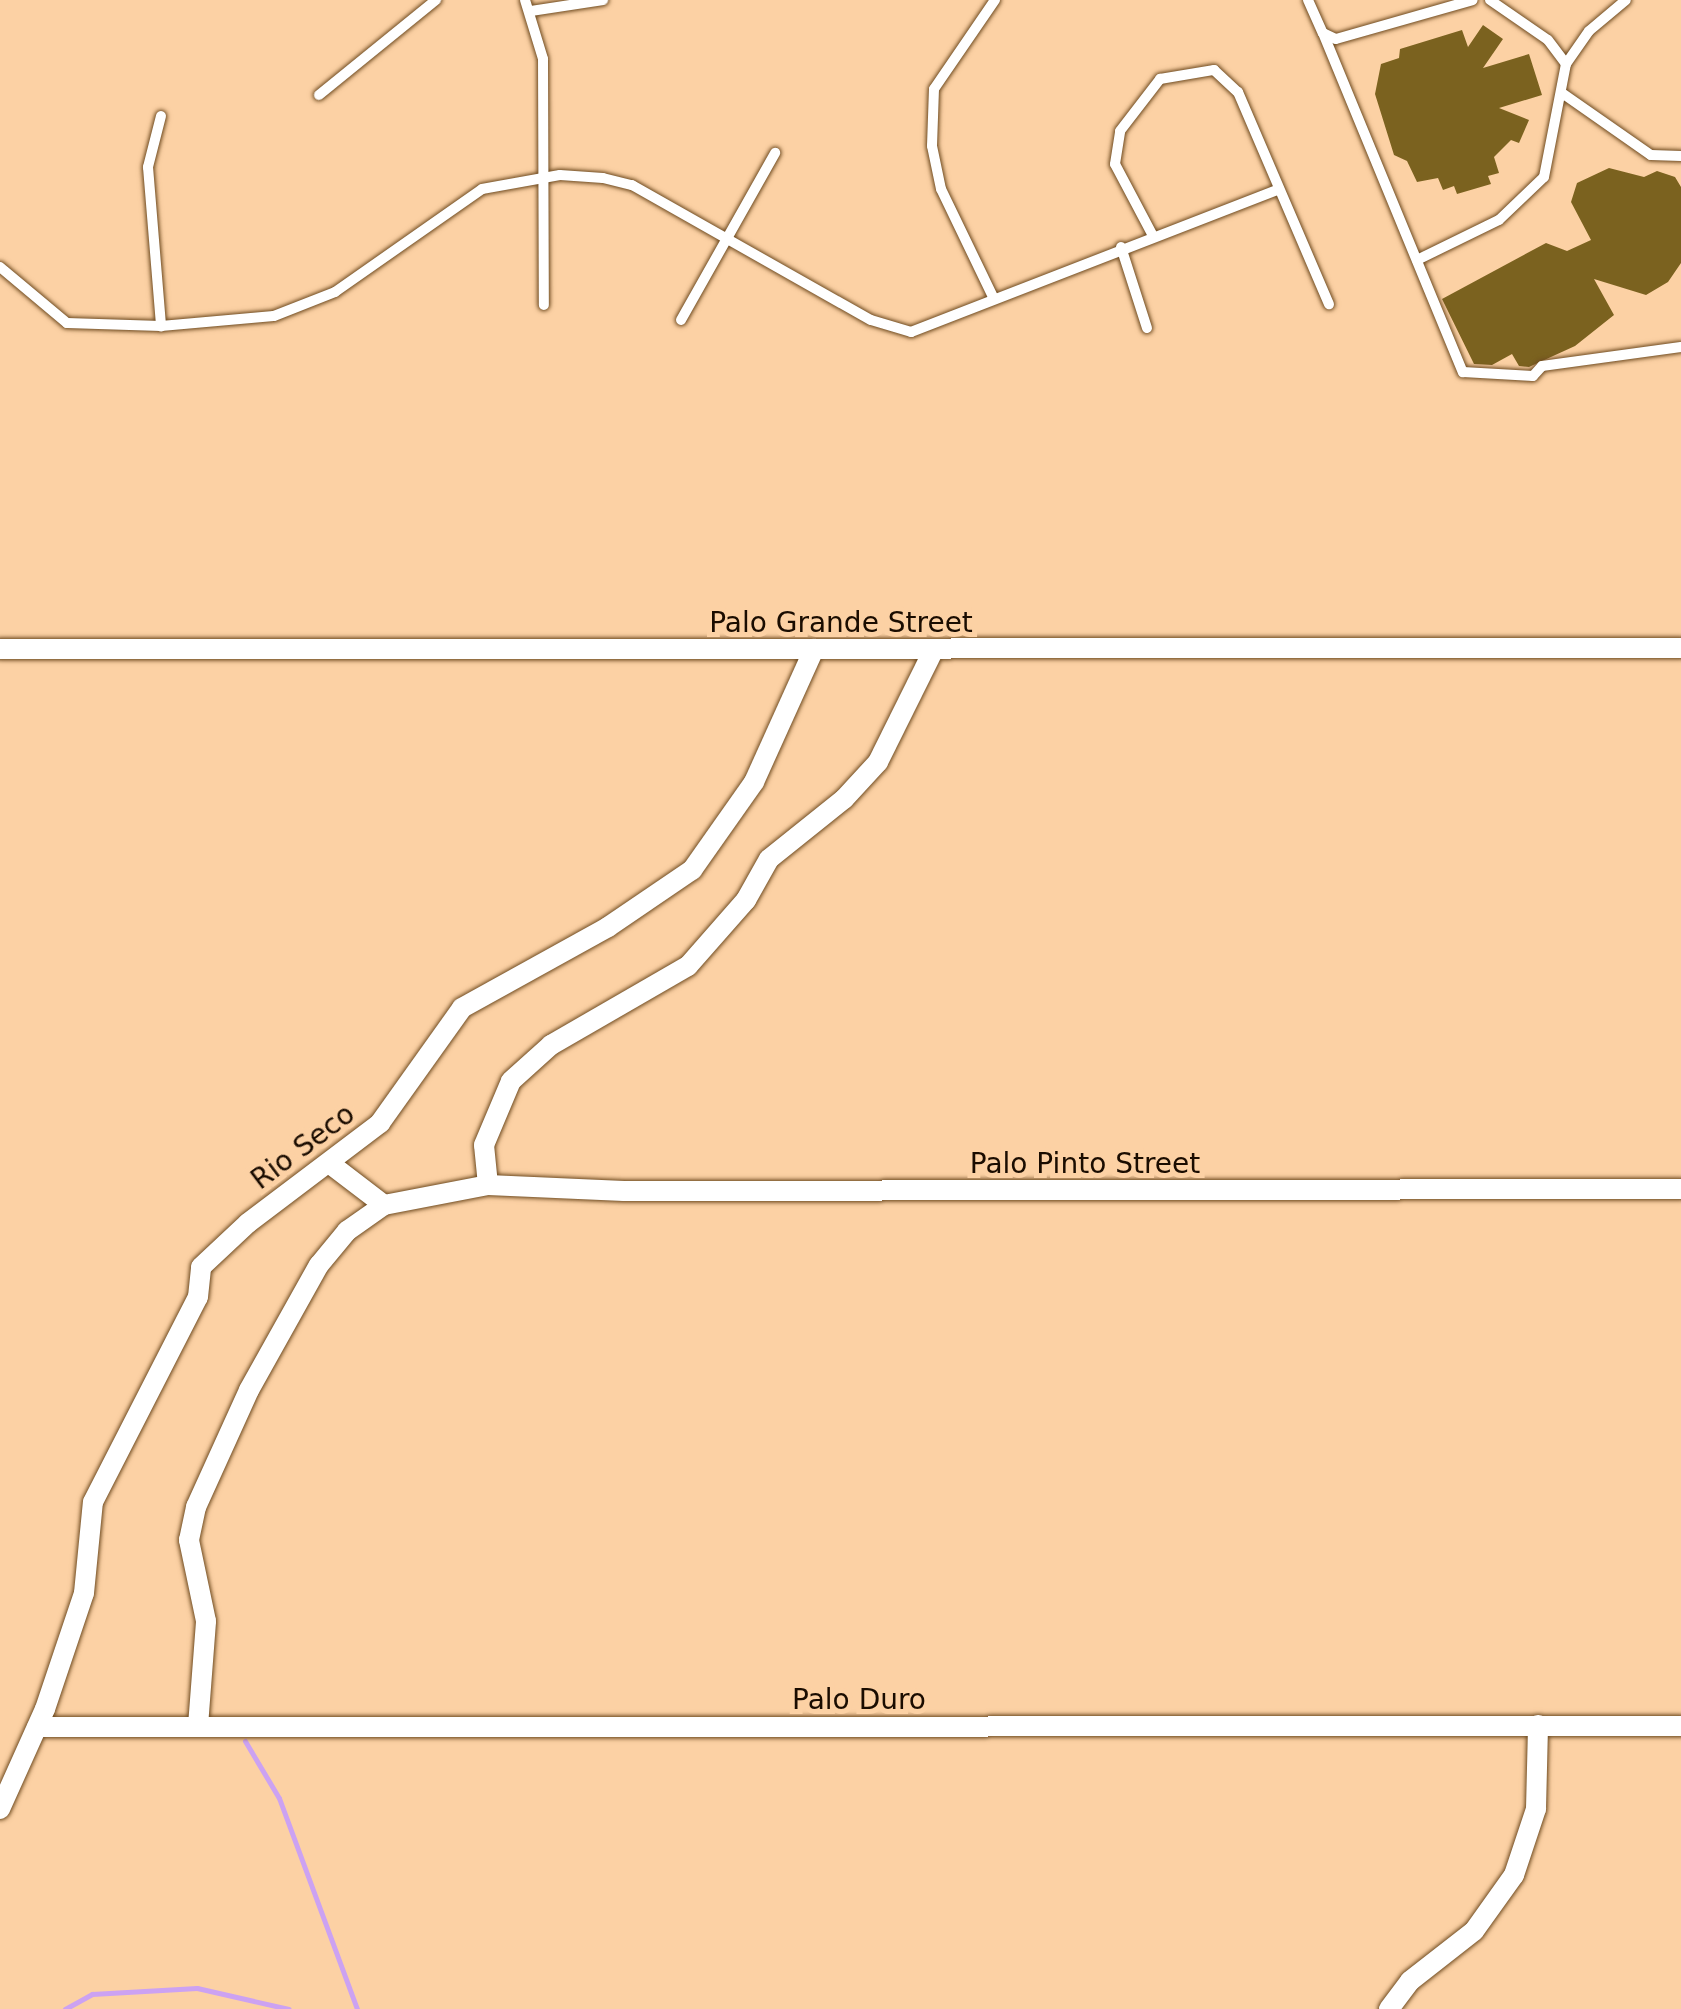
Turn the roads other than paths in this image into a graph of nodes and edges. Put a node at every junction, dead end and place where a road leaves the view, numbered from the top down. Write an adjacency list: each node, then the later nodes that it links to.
1 (436, 0): 15 (lane)
2 (603, 0): 10 (lane)
3 (996, 0): 26 (lane)
4 (1308, 0): 12 (lane)
5 (1473, 0): 12 (lane)
6 (1490, 0): 11 (lane)
7 (1510, 0): 11 (lane)
8 (1626, 0): 9 (lane)
9 (1610, 4): 13 (lane)
10 (528, 5): 19 (lane)
11 (1513, 14): 13 (lane)
12 (1323, 33): 24 (lane)
13 (1566, 64): 14 (lane)
14 (1562, 93): 18 (lane); 24 (lane)
15 (319, 96)
16 (161, 116): 30 (lane)
17 (775, 153): 22 (lane)
18 (1681, 156)
19 (546, 178): 22 (lane); 28 (lane); 30 (lane)
20 (1278, 190): 21 (lane); 21 (lane); 27 (lane)
21 (1152, 234): 23 (lane)
22 (724, 238): 26 (lane); 29 (lane)
23 (1121, 247): 26 (lane); 31 (lane)
24 (1418, 260): 32 (lane)
25 (0, 267): 30 (lane)
26 (994, 298)
27 (1329, 304)
28 (544, 305)
29 (681, 320)
30 (162, 326)
31 (1146, 328)
32 (1681, 348)
33 (1681, 648): 36 (street, Palo Grande Street)
34 (814, 649): 35 (street, Palo Grande Street); 36 (street, Palo Grande Street); 37 (street, Rio Seco)
35 (0, 650)
36 (933, 651): 38 (street)
37 (329, 1163): 40 (street); 44 (street, Rio Seco)
38 (488, 1184): 39 (street, Palo Pinto Street); 40 (street)
39 (1681, 1189)
40 (384, 1205): 42 (street)
41 (1538, 1725): 42 (street, Palo Duro); 43 (street, Palo Duro); 46 (street)
42 (198, 1726): 44 (street, Palo Duro)
43 (1681, 1726)
44 (37, 1727): 45 (street, Rio Seco)
45 (0, 1810)
46 (1388, 2009)

